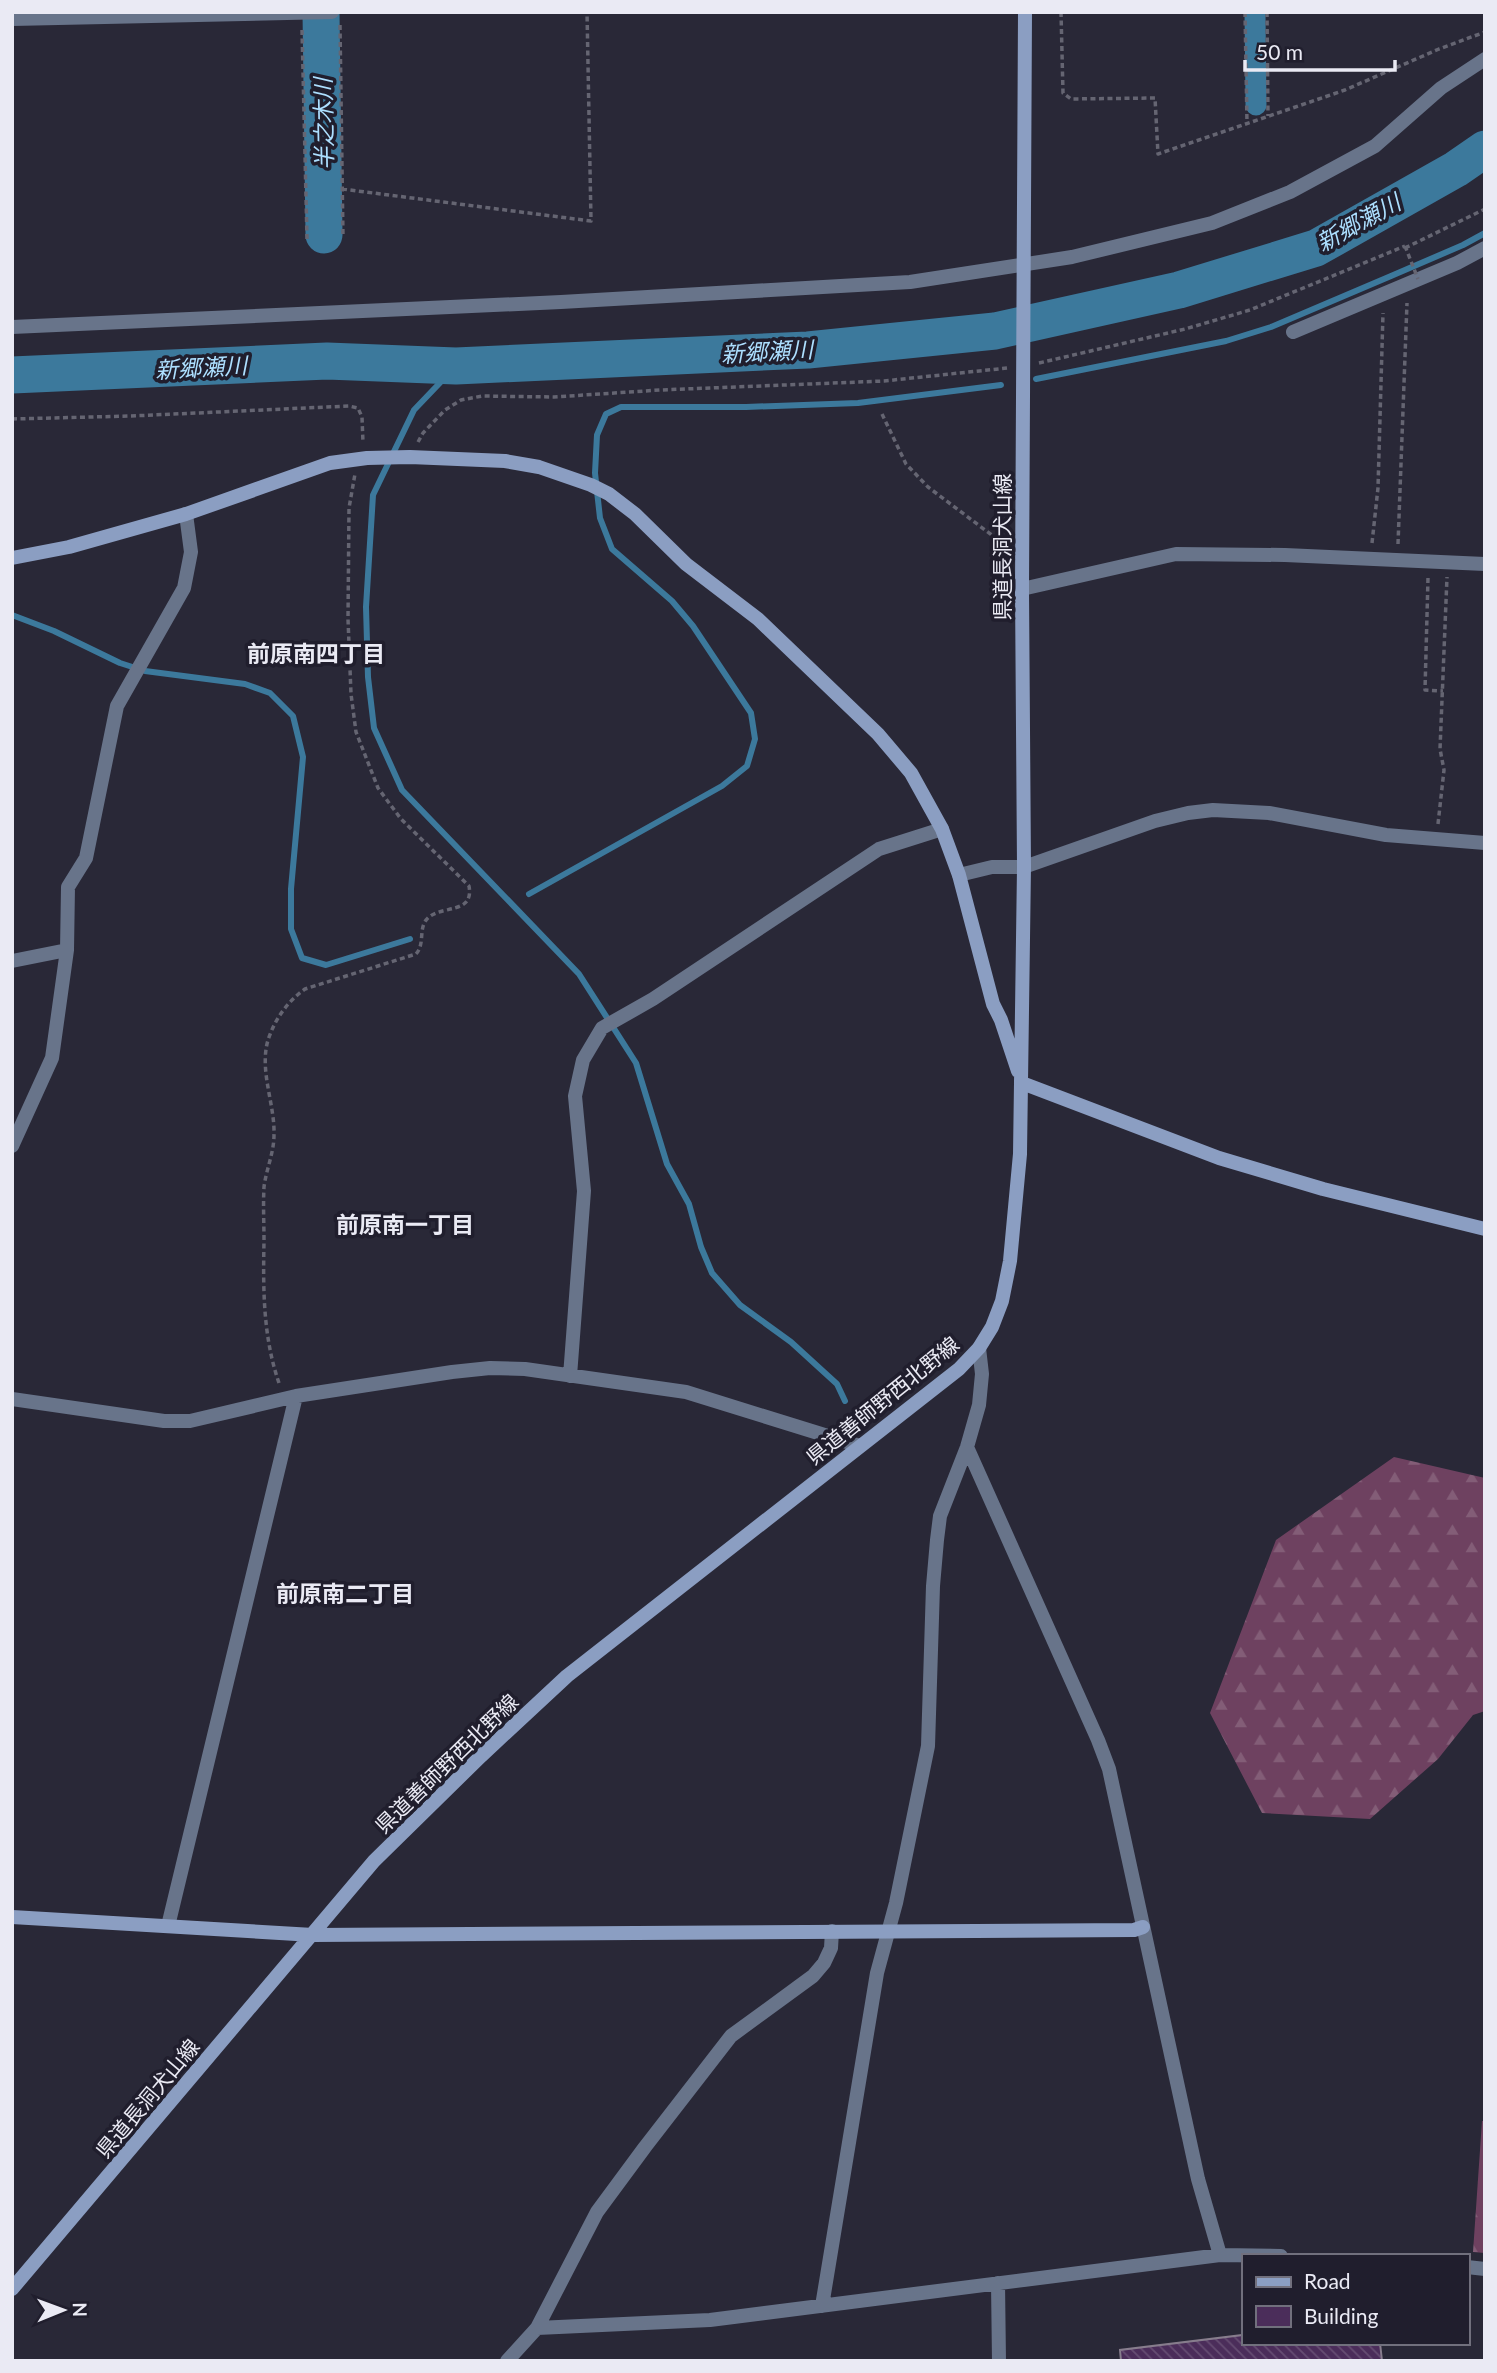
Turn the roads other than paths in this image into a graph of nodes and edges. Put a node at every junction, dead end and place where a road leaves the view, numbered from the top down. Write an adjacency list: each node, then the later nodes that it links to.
1 (332, 12): 3 (street)
2 (1025, 12): 7 (main road, 県道長洞犬山線)
3 (302, 13): 4 (street)
4 (12, 19)
5 (1485, 59): 7 (street)
6 (1485, 248): 9 (street)
7 (1023, 265): 8 (street); 13 (main road, 県道長洞犬山線)
8 (12, 327)
9 (1293, 332)
10 (186, 514): 11 (main road); 14 (main road); 18 (street)
11 (12, 558)
12 (1485, 565): 13 (street)
13 (1022, 589): 16 (main road, 県道長洞犬山線)
14 (943, 829): 17 (main road); 24 (street)
15 (1485, 844): 16 (street)
16 (1024, 867): 17 (street); 20 (main road, 県道長洞犬山線)
17 (959, 874): 20 (main road)
18 (67, 950): 19 (street); 21 (street)
19 (12, 961)
20 (1022, 1083): 22 (main road); 23 (main road, 県道善師野西北野線)
21 (12, 1146)
22 (1485, 1229)
23 (979, 1348): 27 (main road, 県道善師野西北野線); 28 (street)
24 (570, 1376): 25 (street); 27 (street)
25 (290, 1397): 26 (street); 30 (street)
26 (12, 1399)
27 (864, 1443): 34 (main road, 県道善師野西北野線)
28 (967, 1447): 31 (street); 32 (street)
29 (12, 1917): 30 (main road)
30 (168, 1926): 34 (main road)
31 (1143, 1927): 32 (main road); 35 (street)
32 (890, 1930): 33 (main road); 39 (street)
33 (832, 1931): 34 (main road); 40 (street)
34 (313, 1935): 38 (main road, 県道長洞犬山線)
35 (1220, 2255): 36 (street); 37 (street)
36 (1242, 2255)
37 (998, 2283): 39 (street); 42 (street)
38 (12, 2289)
39 (822, 2306): 40 (street)
40 (537, 2328): 41 (street)
41 (507, 2361)
42 (999, 2361)

